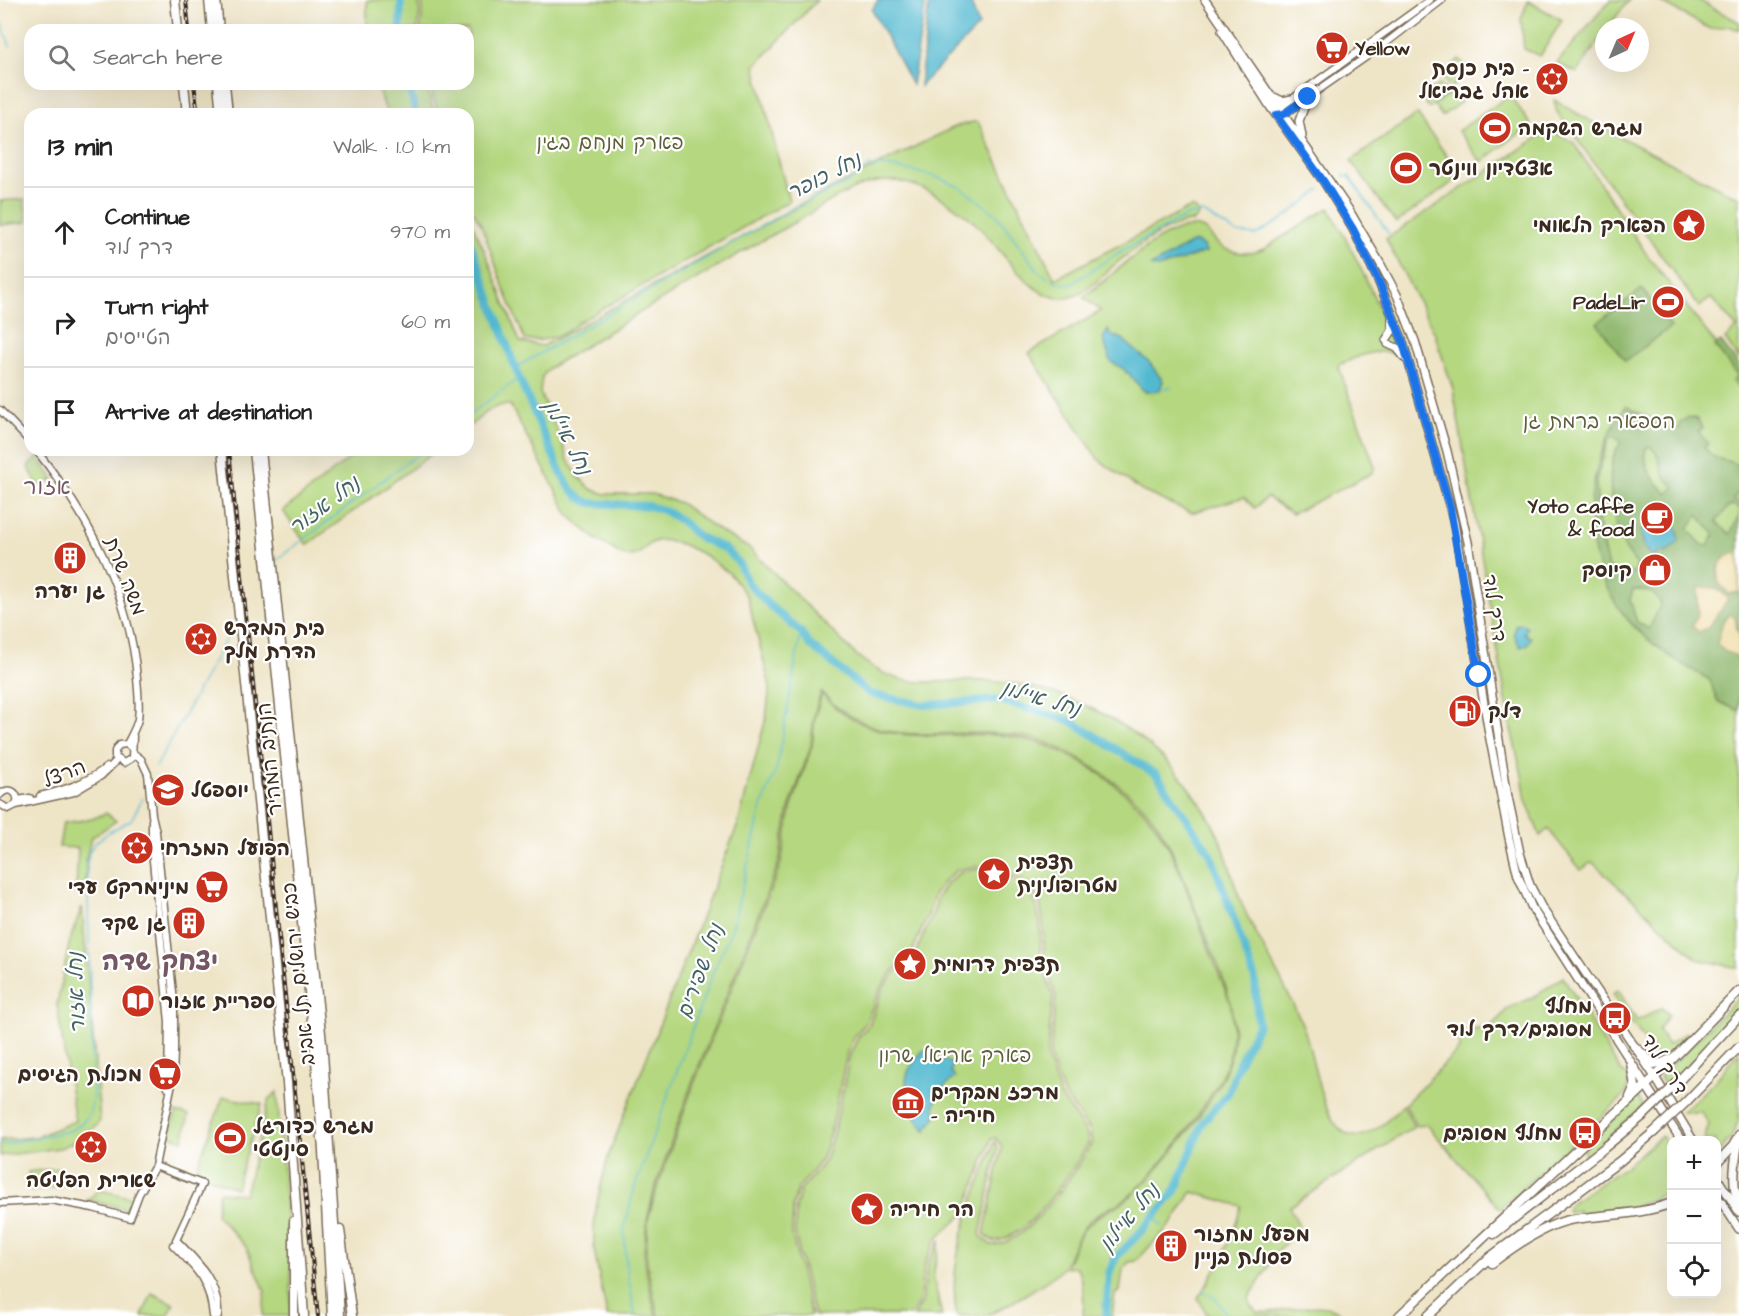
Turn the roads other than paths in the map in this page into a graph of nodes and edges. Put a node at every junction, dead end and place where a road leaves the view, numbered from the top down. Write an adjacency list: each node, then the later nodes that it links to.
1 (175, 0): 8 (highway)
2 (209, 0): 9 (highway)
3 (216, 0): 10 (highway)
4 (1199, 0): 20 (main road)
5 (1205, 0): 14 (main road)
6 (1430, 0): 16 (street)
7 (1442, 0): 15 (street)
8 (177, 24)
9 (211, 24)
10 (218, 24)
11 (185, 90): 17 (highway)
12 (219, 90): 18 (highway)
13 (226, 90): 19 (highway)
14 (1270, 94): 16 (main road); 20 (main road)
15 (1308, 97): 20 (street); 21 (main road)
16 (1292, 99): 20 (street)
17 (186, 108)
18 (220, 108)
19 (227, 108)
20 (1280, 112): 21 (main road, דרך לוד); 22 (main road, דרך לוד)
21 (1305, 144): 38 (main road, דרך לוד)
22 (1392, 313): 23 (main road, דרך לוד); 23 (main road)
23 (1412, 368): 40 (main road, דרך לוד)
24 (0, 410): 25 (street)
25 (24, 436)
26 (40, 456): 30 (street, משה שרת)
27 (223, 456): 49 (highway, כביש ירושלים תל אביב)
28 (255, 456): 61 (highway, הנתיב המהיר)
29 (262, 456): 47 (highway, כביש ירושלים תל אביב)
30 (131, 751): 31 (street); 31 (street, הרצל); 50 (street)
31 (116, 759): 33 (street, הרצל)
32 (0, 795): 33 (street)
33 (17, 802): 34 (street)
34 (0, 804)
35 (1739, 991): 36 (highway)
36 (1714, 1016): 38 (highway); 41 (highway)
37 (1739, 1016): 64 (highway, bridge)
38 (1634, 1046): 41 (main road, דרך לוד)
39 (1739, 1047): 65 (highway, bridge)
40 (1631, 1063): 42 (main road, דרך לוד); 43 (highway)
41 (1655, 1077): 42 (highway); 46 (main road, דרך לוד)
42 (1646, 1085): 43 (highway); 45 (main road, דרך לוד)
43 (1626, 1103): 64 (highway)
44 (1739, 1134): 48 (highway); 55 (highway)
45 (1678, 1136)
46 (1691, 1136)
47 (329, 1144): 62 (highway, כביש ירושלים תל אביב); 63 (highway)
48 (1721, 1159)
49 (293, 1161): 59 (highway); 60 (highway, כביש ירושלים תל אביב)
50 (155, 1166): 53 (street); 58 (street)
51 (1721, 1184): 56 (main road)
52 (1721, 1202): 57 (main road)
53 (0, 1203)
54 (1667, 1203): 65 (highway)
55 (1739, 1205)
56 (1739, 1212)
57 (1739, 1228)
58 (215, 1316)
59 (294, 1316)
60 (304, 1316)
61 (332, 1316)
62 (340, 1316)
63 (352, 1316)
64 (1400, 1316)
65 (1429, 1316)

